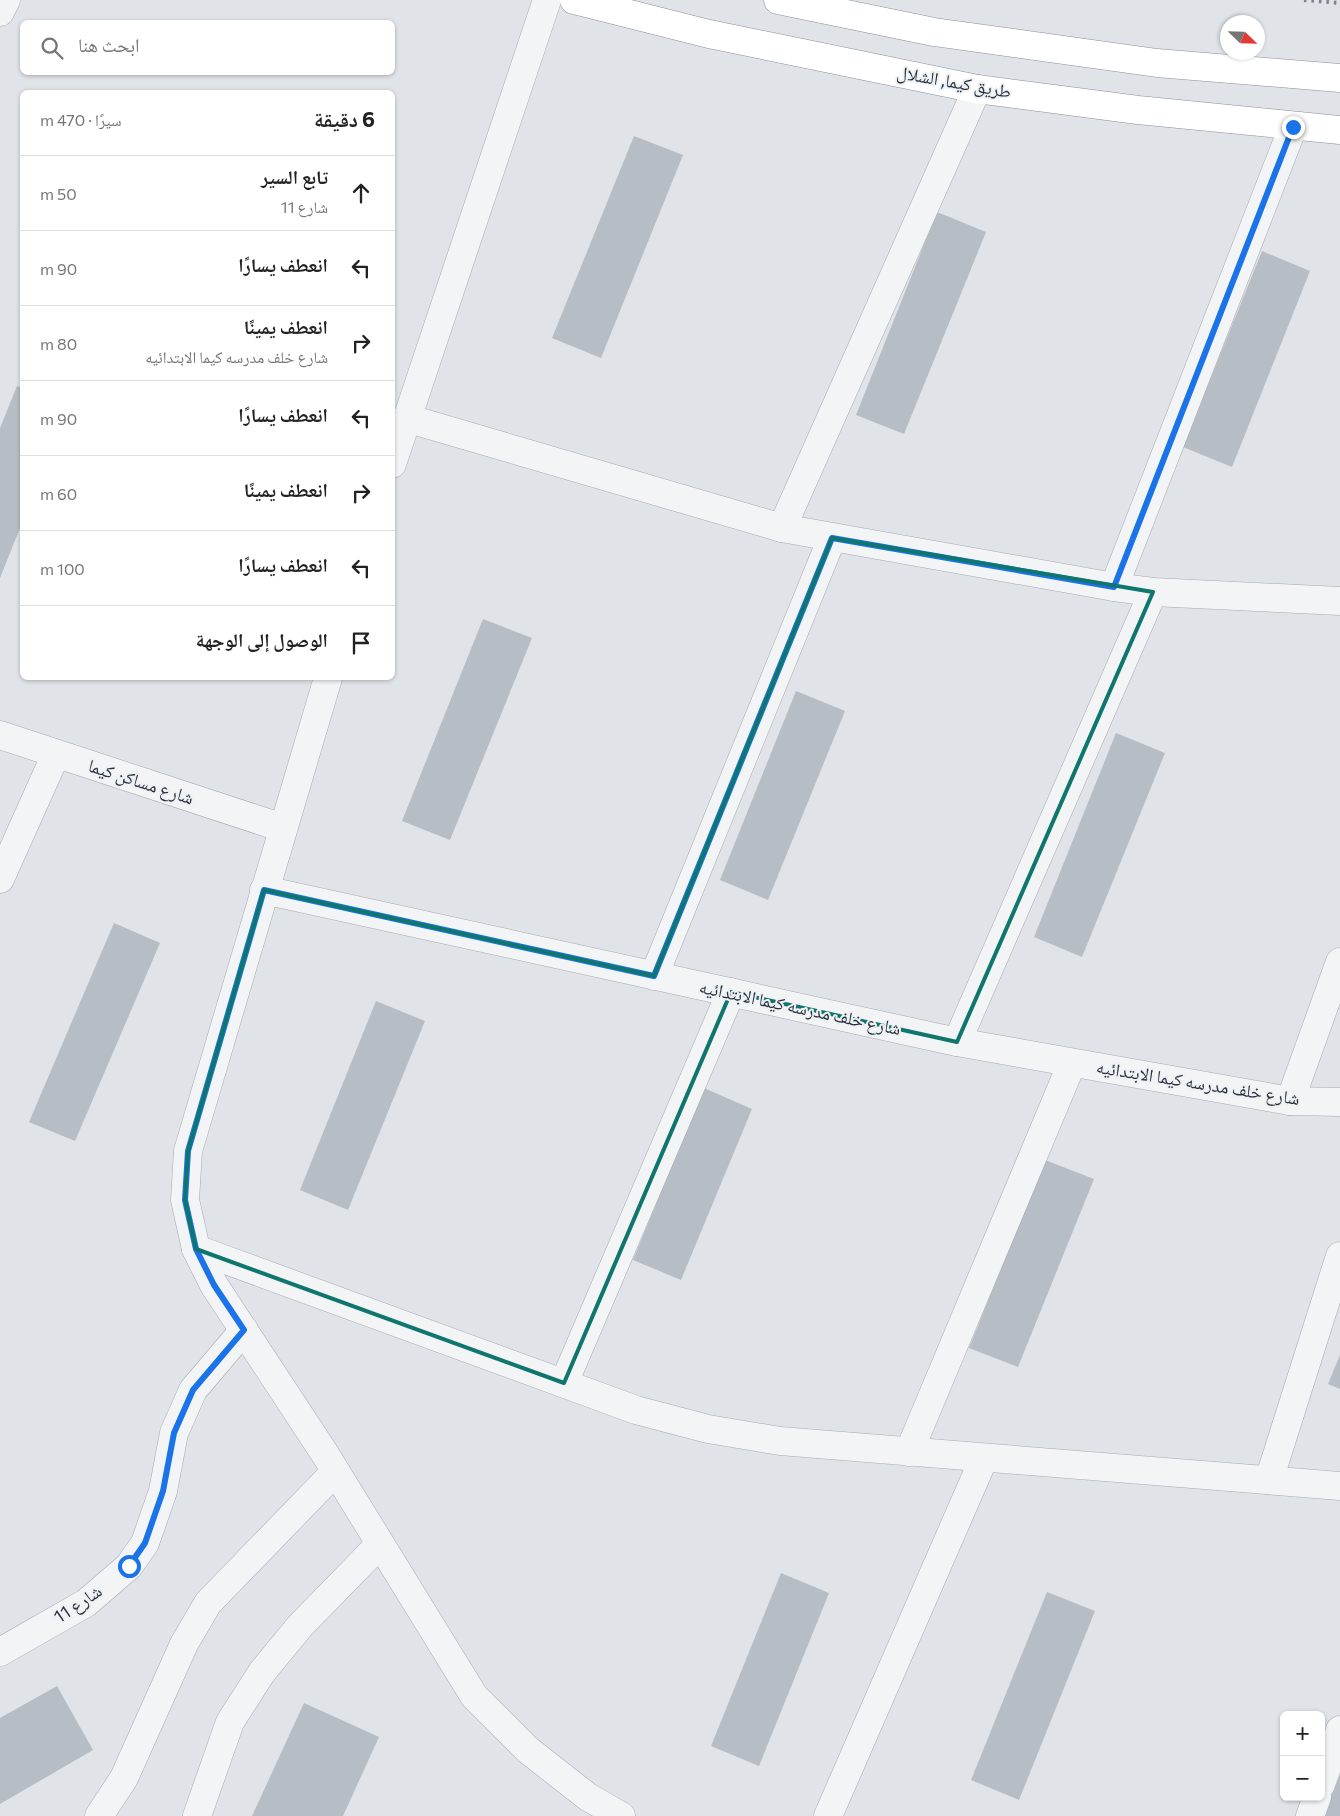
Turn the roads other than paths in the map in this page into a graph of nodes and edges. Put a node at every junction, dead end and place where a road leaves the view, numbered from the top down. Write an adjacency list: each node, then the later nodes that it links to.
1 (6, 0): 5 (street)
2 (547, 0): 10 (street)
3 (574, 0): 7 (highway, طريق كيما, الشلال)
4 (778, 0): 6 (highway)
5 (0, 12)
6 (1340, 78)
7 (977, 88): 8 (highway, طريق كيما, الشلال); 12 (street)
8 (1293, 127): 9 (highway, طريق كيما, الشلال); 14 (street)
9 (1340, 130)
10 (406, 418): 11 (street); 12 (street)
11 (395, 454)
12 (782, 528): 13 (street)
13 (832, 538): 14 (street); 24 (street)
14 (1114, 587): 15 (street)
15 (1153, 592): 16 (street); 26 (street)
16 (1340, 602)
17 (327, 680): 20 (street)
18 (0, 735): 19 (street, شارع مساكن كيما)
19 (56, 754): 20 (street, شارع مساكن كيما); 21 (street)
20 (282, 828): 22 (street)
21 (0, 879)
22 (264, 890): 24 (street, شارع خلف مدرسه كيما الابتدائيه); 30 (street)
23 (1340, 962): 28 (street)
24 (654, 976): 25 (street, شارع خلف مدرسه كيما الابتدائيه)
25 (731, 992): 26 (street, شارع خلف مدرسه كيما الابتدائيه); 33 (street)
26 (957, 1042): 27 (street, شارع خلف مدرسه كيما الابتدائيه)
27 (1072, 1062): 28 (street, شارع خلف مدرسه كيما الابتدائيه); 34 (street)
28 (1290, 1101): 29 (street, شارع خلف مدرسه كيما الابتدائيه)
29 (1340, 1102)
30 (196, 1249): 32 (street); 33 (street)
31 (1340, 1256): 37 (street)
32 (244, 1330): 36 (street); 40 (street, شارع 11)
33 (564, 1383): 34 (street)
34 (910, 1452): 35 (street)
35 (984, 1458): 37 (street); 47 (street)
36 (335, 1472): 39 (street); 44 (street)
37 (1269, 1480): 38 (street)
38 (1340, 1486)
39 (379, 1545): 45 (street); 46 (street)
40 (0, 1652)
41 (1340, 1730): 42 (street)
42 (1325, 1773)
43 (1316, 1801): 48 (street)
44 (98, 1816)
45 (197, 1816)
46 (621, 1816)
47 (828, 1816)
48 (1310, 1816)

